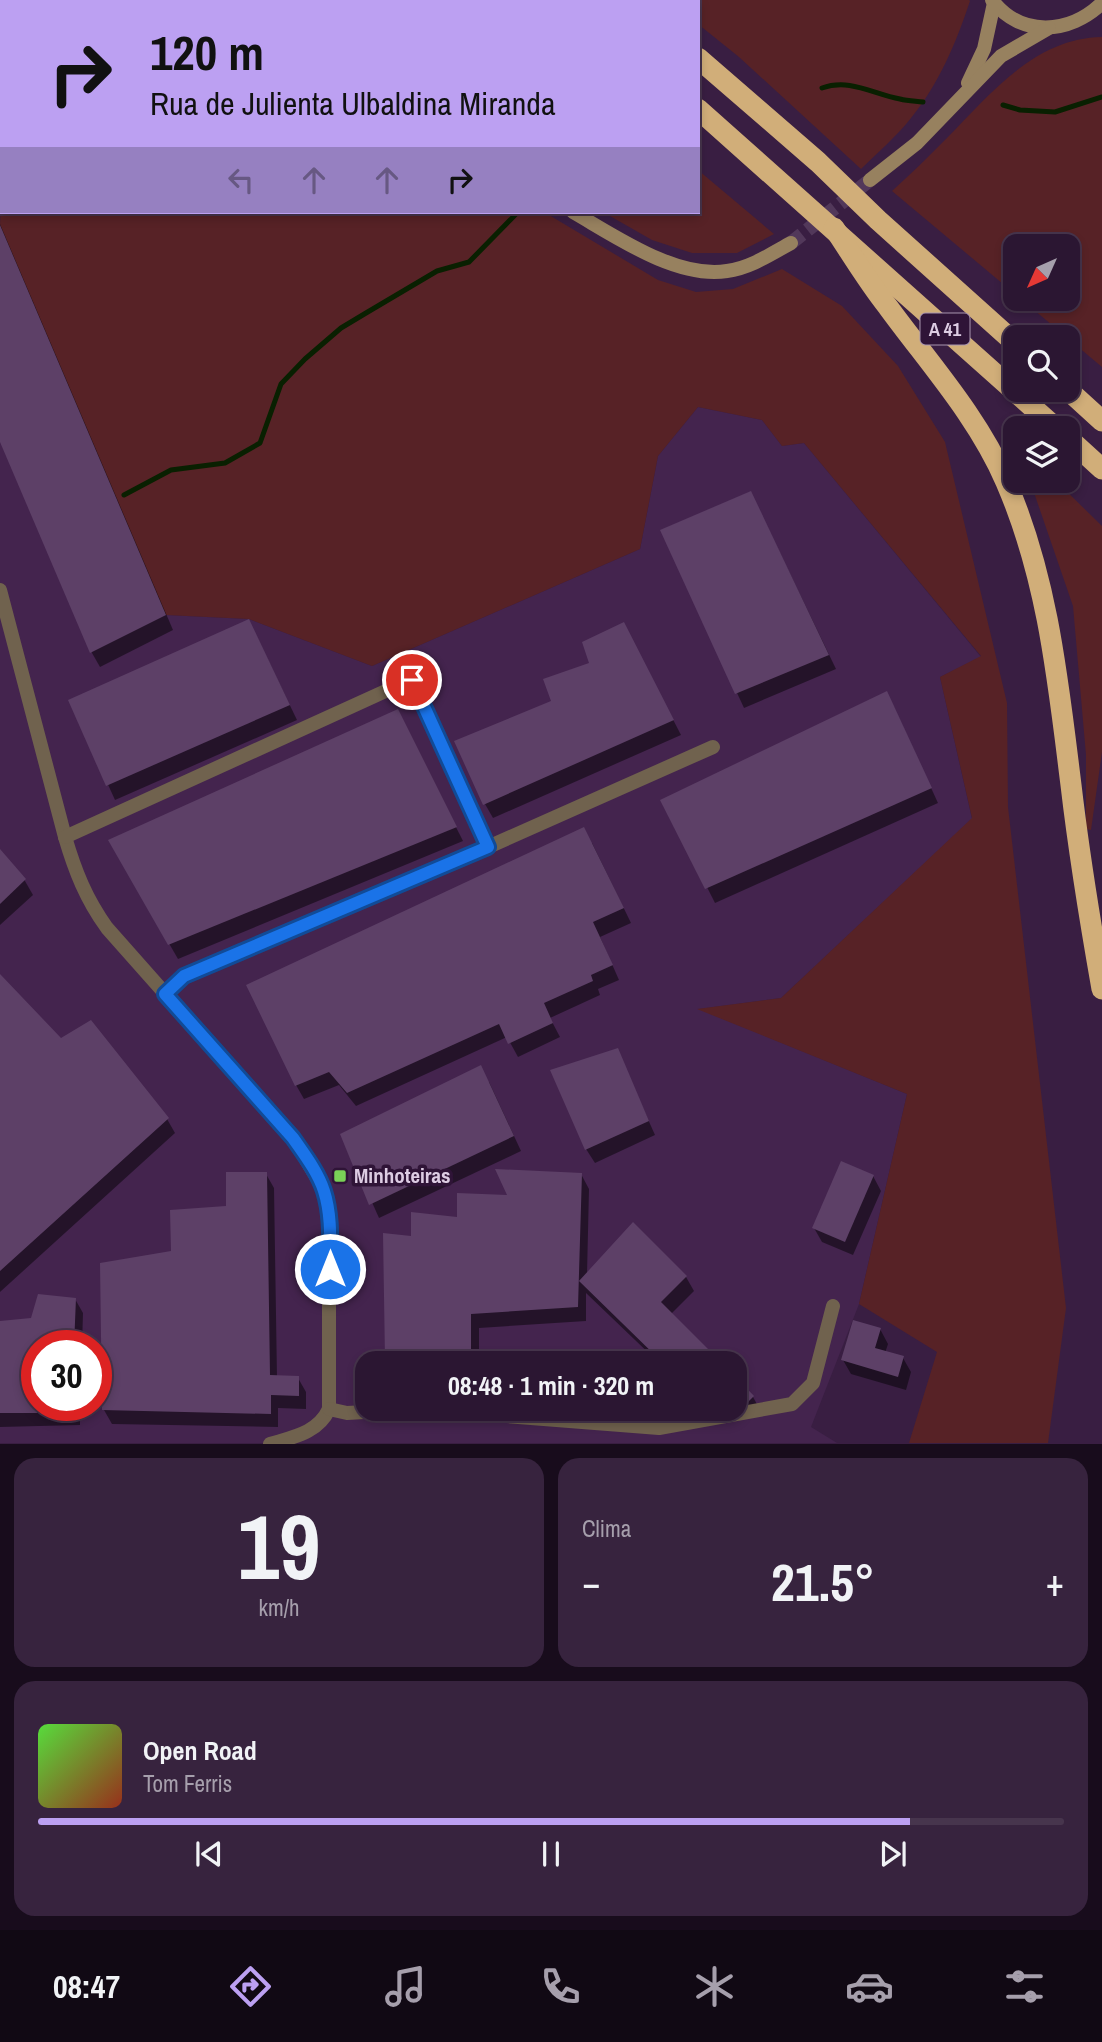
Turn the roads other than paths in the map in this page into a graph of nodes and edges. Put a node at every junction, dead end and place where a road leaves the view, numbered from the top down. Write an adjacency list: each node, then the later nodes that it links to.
1 (993, 2): 5 (main road); 7 (main road)
2 (1102, 3): 4 (main road)
3 (1102, 20): 4 (main road)
4 (1068, 26): 5 (main road)
5 (1049, 28): 7 (main road)
6 (700, 60): 13 (highway, A 41)
7 (963, 93): 9 (main road)
8 (700, 111): 11 (highway, A 41)
9 (870, 180)
10 (576, 214): 12 (main road)
11 (834, 228): 15 (highway, A 41); 23 (highway)
12 (791, 243)
13 (1003, 332)
14 (1080, 401): 16 (highway)
15 (1043, 416)
16 (1102, 421)
17 (1080, 449): 18 (highway)
18 (1102, 469)
19 (0, 590): 21 (street)
20 (713, 747): 22 (street)
21 (65, 837): 22 (street); 24 (street)
22 (488, 847): 24 (street)
23 (1102, 989)
24 (165, 994): 26 (street)
25 (833, 1306): 26 (street)
26 (328, 1409): 27 (street)
27 (270, 1444)

